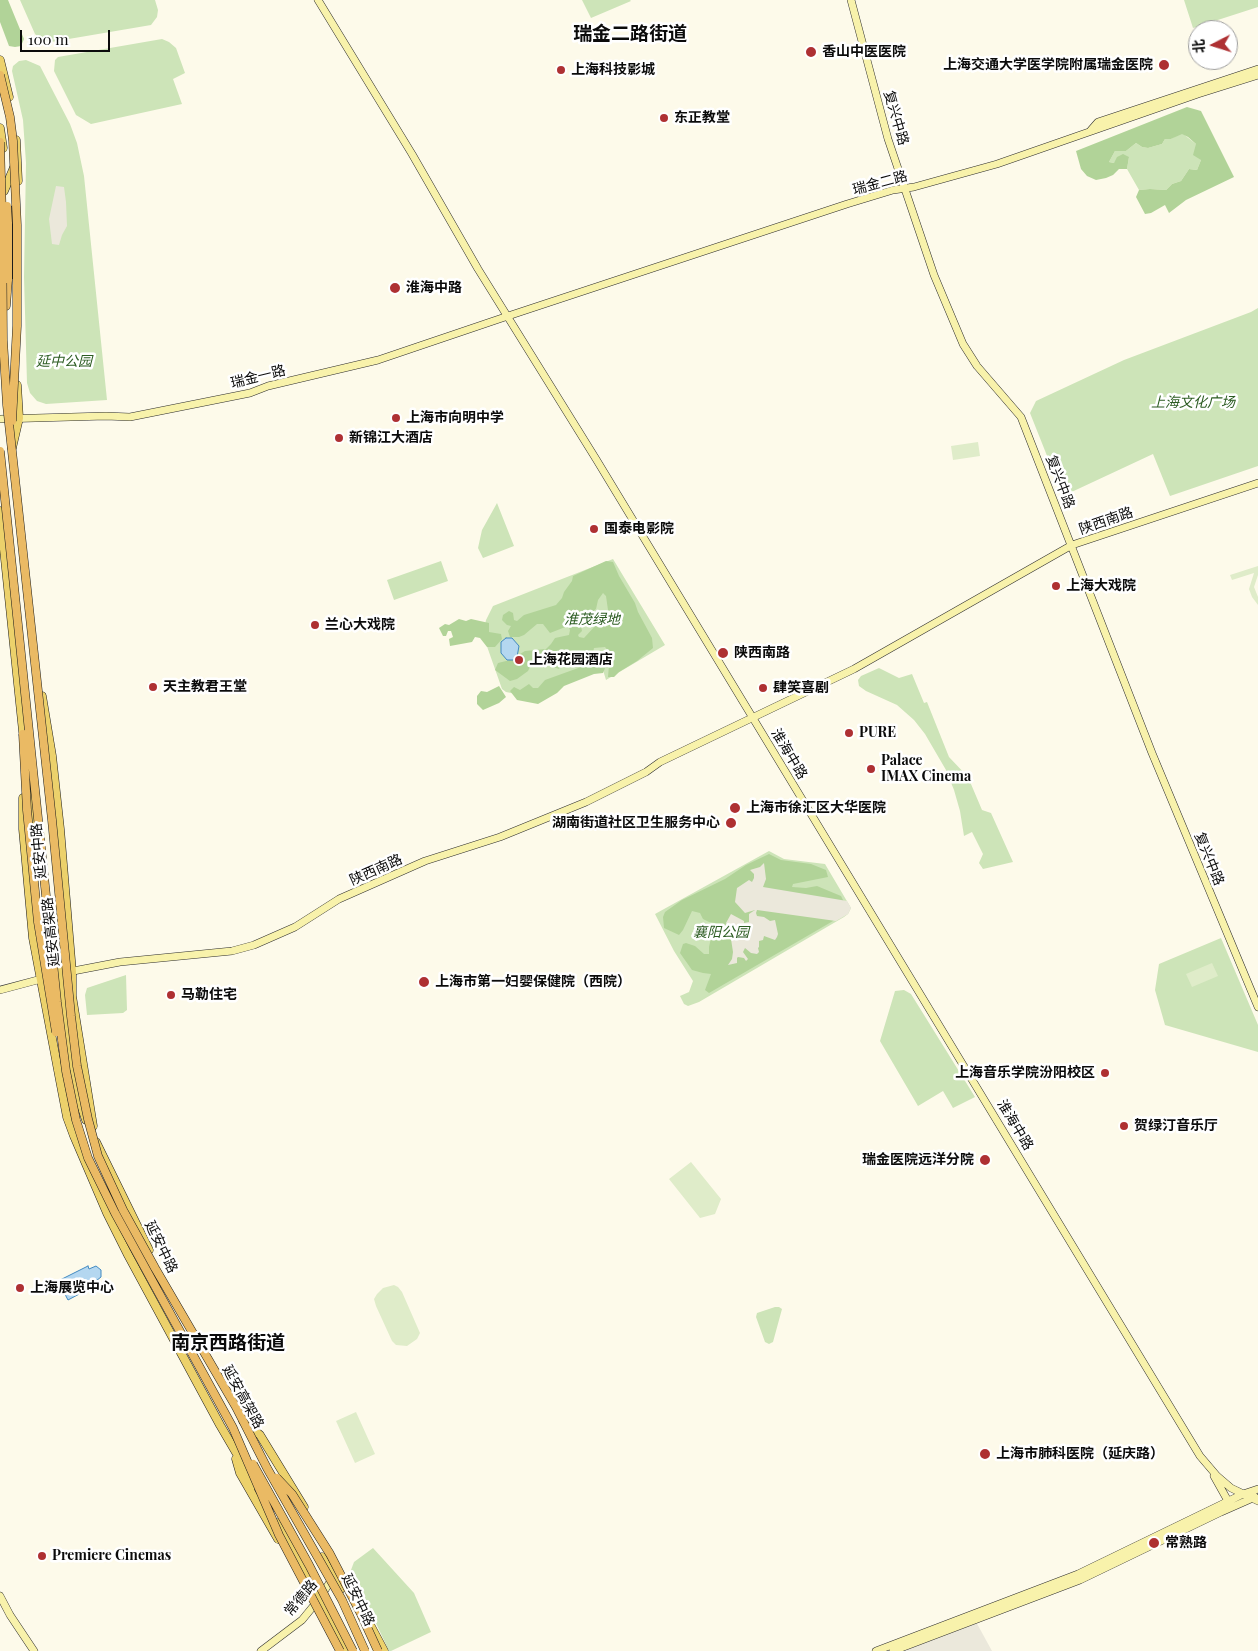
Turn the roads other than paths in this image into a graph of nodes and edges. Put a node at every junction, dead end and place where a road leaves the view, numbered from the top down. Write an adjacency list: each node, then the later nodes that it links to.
1 (318, 0): 14 (main road, 淮海中路)
2 (851, 0): 12 (main road, 复兴中路)
3 (0, 60): 11 (main road)
4 (1258, 68): 8 (main road)
5 (1258, 74): 8 (main road, 瑞金二路)
6 (0, 75): 23 (highway, bridge)
7 (0, 128): 13 (main road, 延安中路)
8 (1089, 132): 12 (main road, 瑞金二路)
9 (0, 138): 15 (highway, bridge)
10 (0, 142): 23 (highway, 延安高架路, bridge)
11 (18, 158): 13 (main road); 17 (main road)
12 (904, 188): 14 (main road, 瑞金二路); 26 (main road, 复兴中路)
13 (4, 191): 15 (main road, 延安中路)
14 (508, 316): 17 (main road, 瑞金一路); 30 (main road, 淮海中路)
15 (2, 356): 16 (main road, 延安中路)
16 (6, 398): 17 (main road); 18 (main road, 延安中路)
17 (18, 415): 18 (main road, 瑞金一路); 20 (main road)
18 (3, 419): 20 (main road, 延安中路)
19 (0, 451): 22 (highway, 延安高架路, bridge)
20 (11, 454): 27 (main road, 延安中路)
21 (0, 464): 22 (highway, bridge)
22 (2, 475): 39 (highway, 延安高架路, bridge)
23 (15, 476): 34 (highway, 延安高架路, bridge)
24 (1258, 483): 26 (main road, 陕西南路)
25 (0, 511): 29 (main road, 延安中路)
26 (1072, 545): 30 (main road, 陕西南路); 38 (main road, 复兴中路)
27 (29, 626): 28 (main road, 延安中路); 32 (main road)
28 (38, 703): 29 (main road); 32 (highway); 33 (main road, 延安中路)
29 (20, 708): 31 (main road, 延安中路)
30 (753, 718): 34 (main road, 陕西南路); 45 (main road, 淮海中路)
31 (23, 734): 35 (main road, 延安中路); 36 (main road, 延安中路); 39 (highway, bridge)
32 (58, 828): 33 (main road); 34 (highway, bridge)
33 (52, 853): 34 (main road, 延安中路)
34 (67, 971): 35 (main road, 陕西南路); 41 (main road, 延安中路); 46 (highway, 延安高架路, bridge)
35 (52, 976): 36 (main road, 陕西南路); 40 (main road, 延安中路)
36 (40, 979): 37 (main road, 陕西南路); 40 (main road, 延安中路)
37 (0, 990)
38 (1258, 1007)
39 (66, 1073): 44 (highway, 延安高架路, bridge)
40 (89, 1173): 42 (main road, 延安中路)
41 (199, 1350): 42 (main road); 43 (main road, 延安中路)
42 (184, 1358): 53 (main road, 延安中路)
43 (238, 1416): 51 (main road, 延安中路); 61 (main road)
44 (233, 1428): 56 (highway, bridge); 58 (highway, 延安高架路, bridge)
45 (1209, 1466): 48 (main road, 淮海中路); 50 (main road)
46 (267, 1468): 59 (highway, 延安高架路, bridge); 60 (highway, bridge)
47 (1258, 1489): 48 (main road)
48 (1244, 1494): 49 (main road, 淮海中路); 50 (main road)
49 (1256, 1498): 63 (main road)
50 (1228, 1501): 62 (main road)
51 (334, 1577): 53 (main road, 常德路); 59 (main road, 延安中路)
52 (0, 1596): 54 (main road)
53 (318, 1601): 55 (main road, 常德路); 56 (main road); 57 (main road, 延安中路)
54 (34, 1651)
55 (261, 1651)
56 (338, 1651)
57 (345, 1651)
58 (353, 1651)
59 (367, 1651)
60 (378, 1651)
61 (384, 1651)
62 (876, 1651)
63 (893, 1651)

